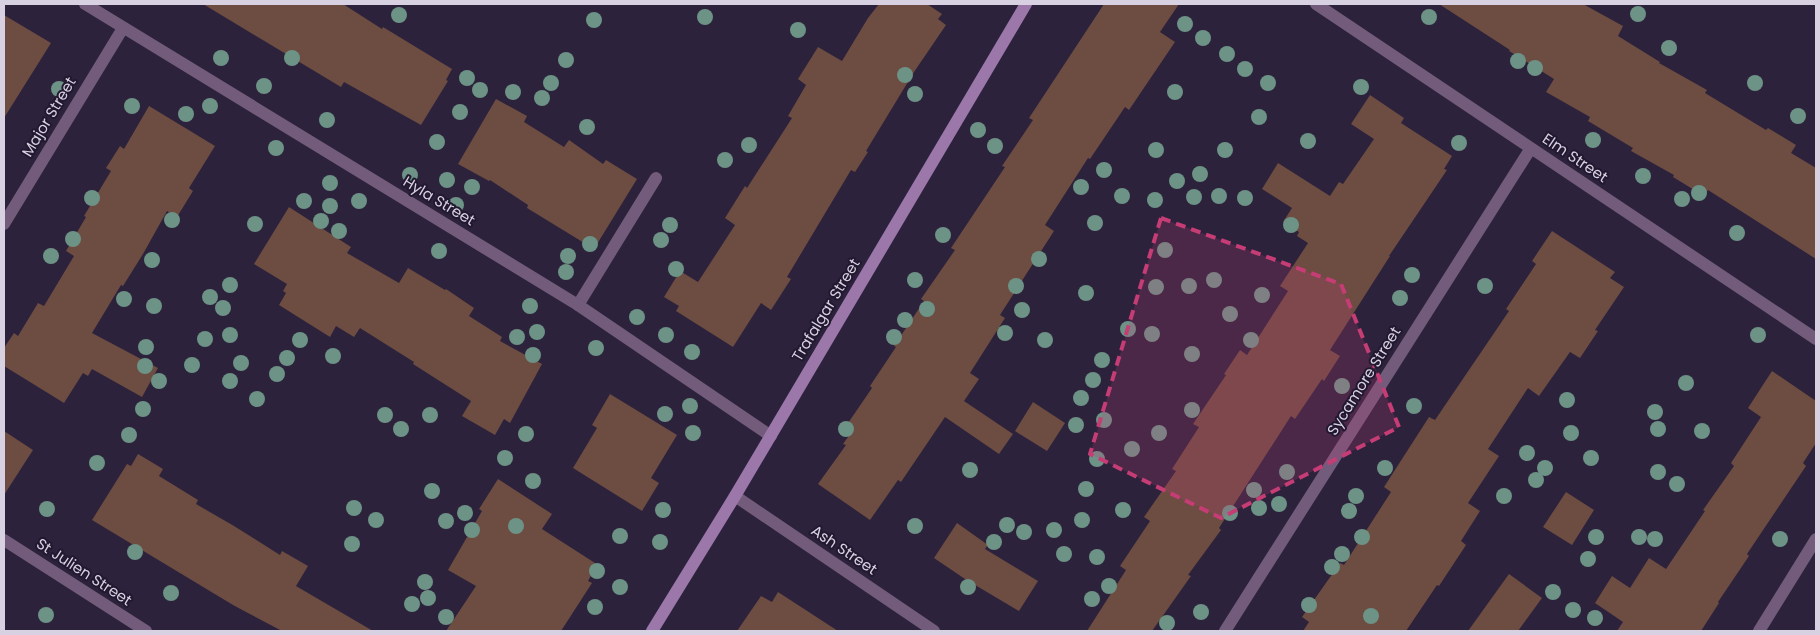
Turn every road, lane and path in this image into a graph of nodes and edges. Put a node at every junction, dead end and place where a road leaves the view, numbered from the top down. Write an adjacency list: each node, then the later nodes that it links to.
1 (85, 4): 4 (street, Hyla Street)
2 (1026, 4): 10 (main road, Trafalgar Street)
3 (1316, 4): 5 (street, Elm Street)
4 (123, 28): 7 (street, Major Street); 8 (street, Hyla Street)
5 (1531, 148): 9 (street, Elm Street); 17 (street, Sycamore Street)
6 (656, 178): 8 (street)
7 (4, 223)
8 (578, 305): 10 (street, Hyla Street)
9 (1816, 339)
10 (771, 436): 11 (main road, Trafalgar Street)
11 (735, 496): 15 (main road, Trafalgar Street); 16 (street, Ash Street)
12 (1816, 539): 18 (street)
13 (4, 540): 14 (street, St Julien Street)
14 (146, 631)
15 (652, 631)
16 (934, 631)
17 (1224, 631)
18 (1759, 631)

